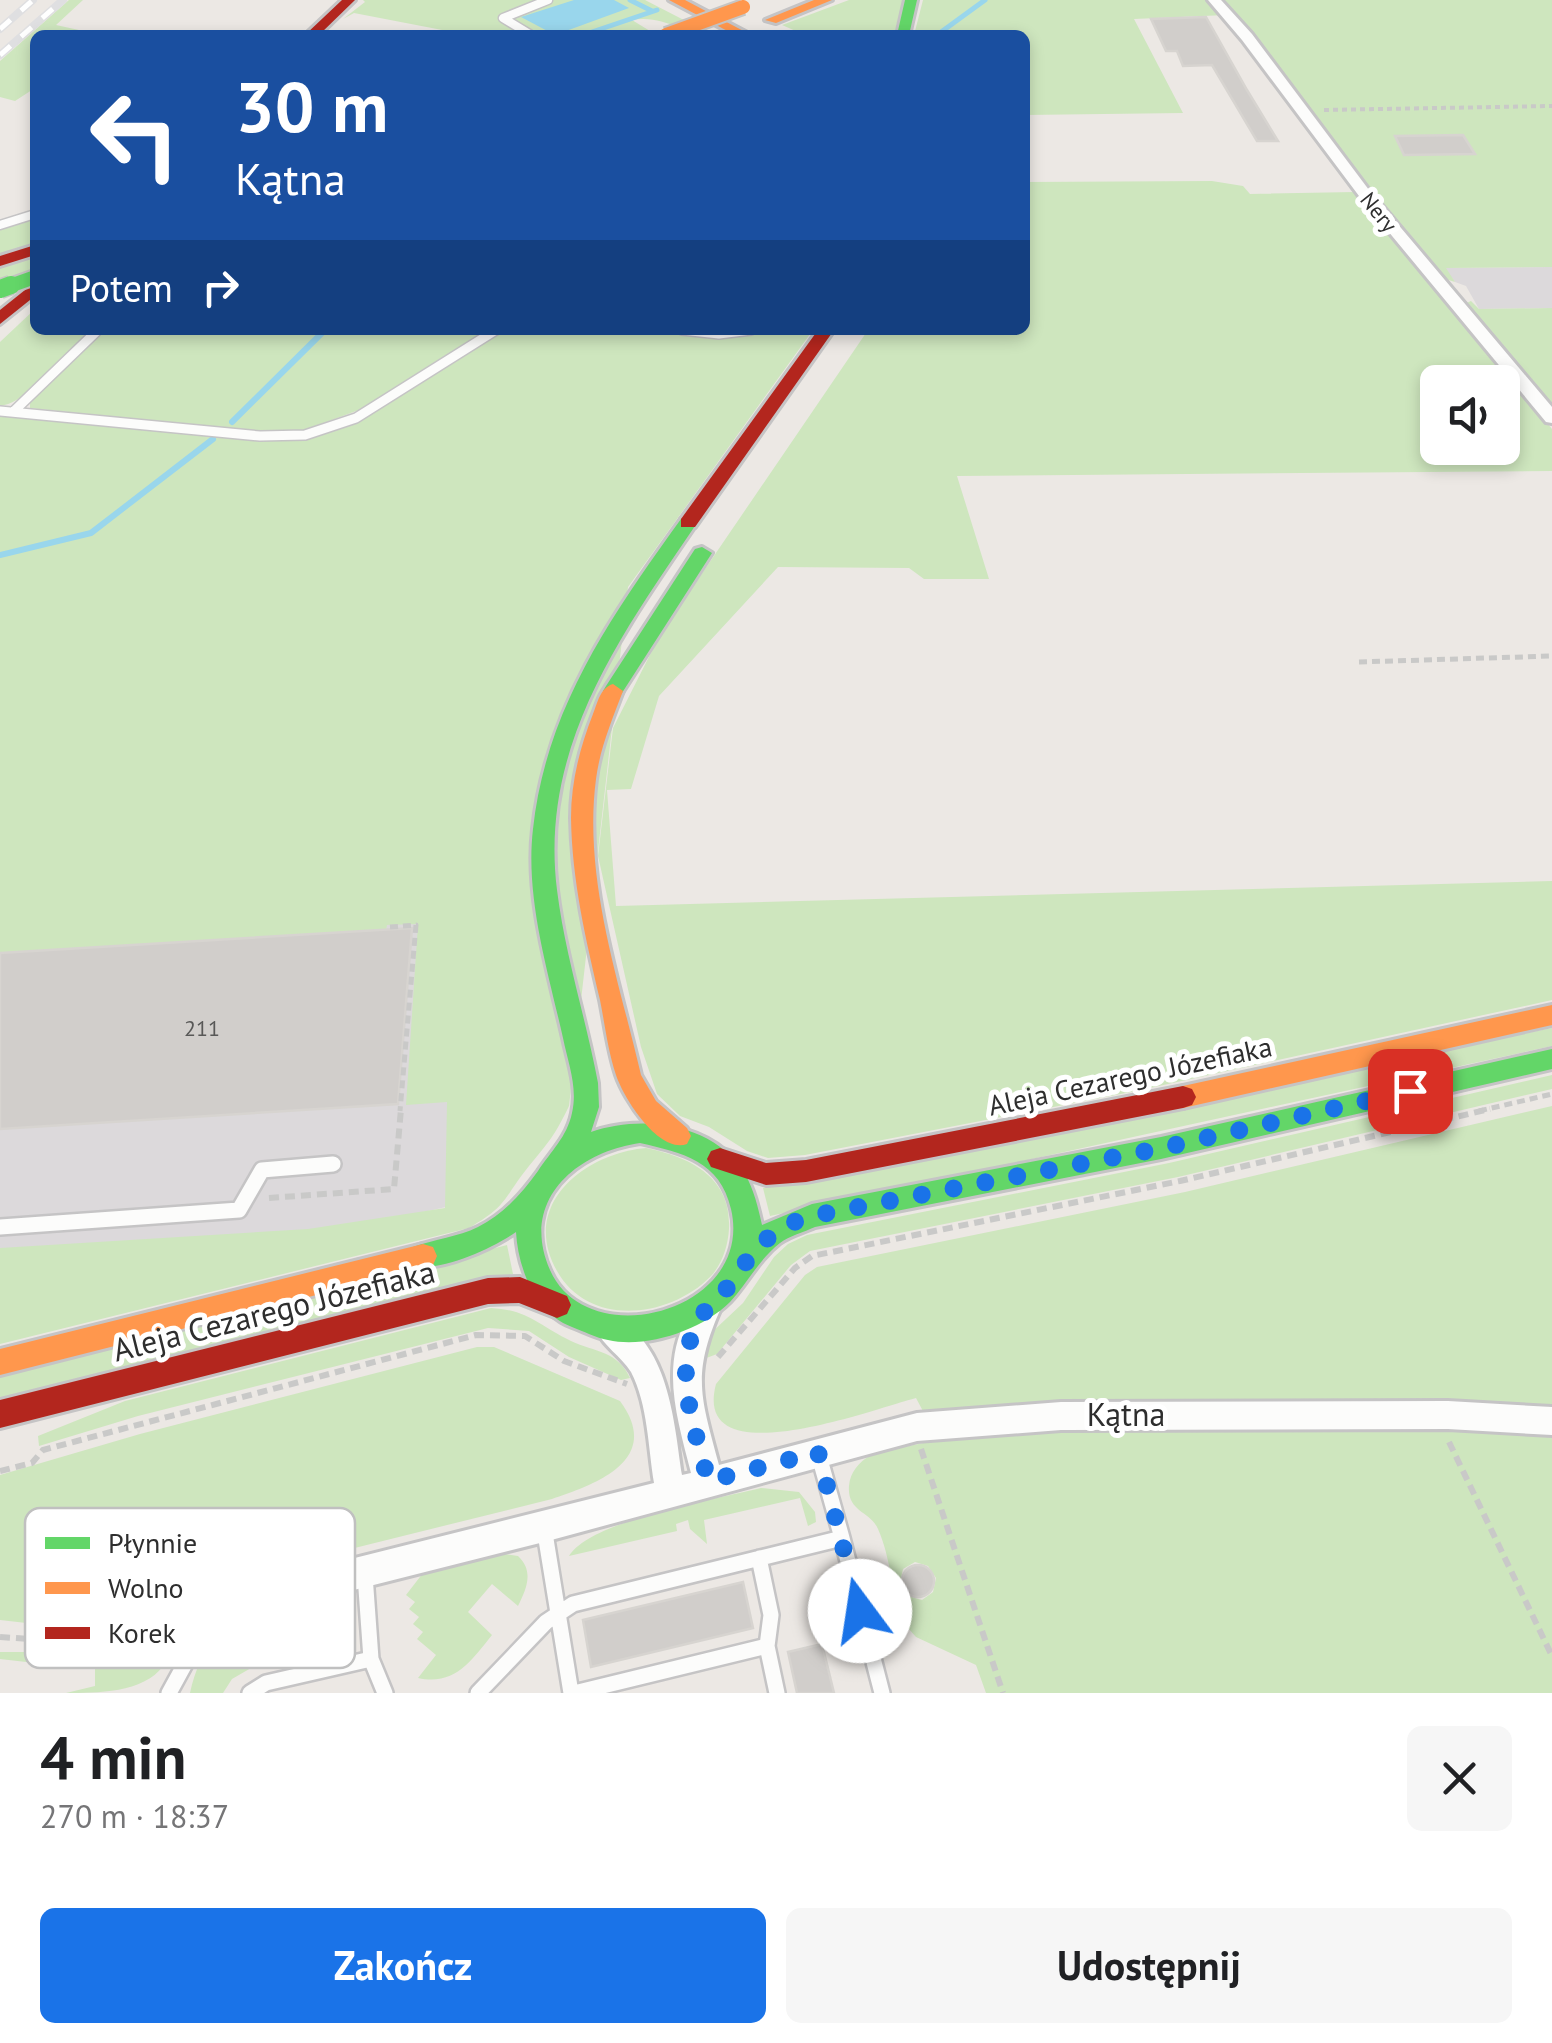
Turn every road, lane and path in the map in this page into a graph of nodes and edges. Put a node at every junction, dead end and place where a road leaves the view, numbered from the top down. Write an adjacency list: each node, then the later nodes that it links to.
1 (349, 0): 9 (main road)
2 (548, 0): 10 (lane)
3 (654, 0): 12 (main road)
4 (676, 0): 14 (main road)
5 (826, 0): 8 (main road)
6 (911, 0): 15 (main road)
7 (1214, 0): 17 (street, Nery)
8 (760, 6): 11 (main road, bridge); 13 (main road)
9 (316, 30)
10 (525, 30)
11 (682, 30)
12 (716, 30)
13 (732, 30)
14 (735, 30)
15 (904, 30)
16 (1552, 106): 17 (path)
17 (1301, 110): 31 (street, Nery)
18 (30, 216): 19 (lane)
19 (0, 225)
20 (30, 252): 21 (main road)
21 (0, 262)
22 (30, 279): 23 (main road, bridge)
23 (0, 289)
24 (30, 292): 25 (main road)
25 (0, 319)
26 (93, 335): 30 (lane)
27 (488, 335): 30 (lane)
28 (821, 335): 41 (main road)
29 (0, 411): 30 (lane)
30 (14, 412)
31 (1552, 418)
32 (714, 535): 39 (main road)
33 (1552, 656): 34 (path)
34 (1359, 662)
35 (390, 927): 44 (path)
36 (1552, 1015): 40 (main road, Aleja Cezarego Józefiaka)
37 (1552, 1059): 46 (main road)
38 (1552, 1094): 51 (path)
39 (678, 1136): 40 (main road); 41 (main road)
40 (720, 1159): 46 (main road)
41 (563, 1160): 43 (main road)
42 (332, 1164): 44 (lane)
43 (535, 1197): 48 (main road); 50 (main road, Aleja Cezarego Józefiaka)
44 (246, 1199): 45 (lane)
45 (0, 1227)
46 (743, 1263): 47 (main road)
47 (710, 1303): 49 (main road); 59 (street)
48 (562, 1308): 49 (main road); 53 (main road, Aleja Cezarego Józefiaka)
49 (610, 1329): 60 (street)
50 (0, 1362)
51 (714, 1362)
52 (635, 1382): 58 (path)
53 (0, 1414)
54 (1448, 1415): 55 (street, Kątna); 56 (street, Kątna); 70 (path)
55 (1552, 1421)
56 (917, 1427): 57 (street, Kątna); 82 (path)
57 (818, 1452): 59 (street, Kątna); 62 (lane)
58 (0, 1471)
59 (708, 1481): 60 (street, Kątna)
60 (670, 1492): 61 (street, Kątna)
61 (544, 1527): 64 (street, Kątna); 66 (lane)
62 (842, 1538): 63 (lane); 81 (lane)
63 (759, 1558): 66 (lane); 69 (lane)
64 (364, 1572): 65 (street, Kątna); 71 (lane)
65 (355, 1574)
66 (556, 1612): 78 (lane); 79 (lane)
67 (0, 1637): 68 (path)
68 (25, 1639)
69 (767, 1646): 79 (lane); 80 (lane)
70 (1552, 1656)
71 (371, 1659): 72 (lane); 77 (lane)
72 (355, 1663)
73 (183, 1668): 75 (lane)
74 (332, 1668): 76 (lane)
75 (169, 1693)
76 (250, 1693)
77 (385, 1693)
78 (478, 1693)
79 (572, 1693)
80 (778, 1693)
81 (882, 1693)
82 (1003, 1693)

